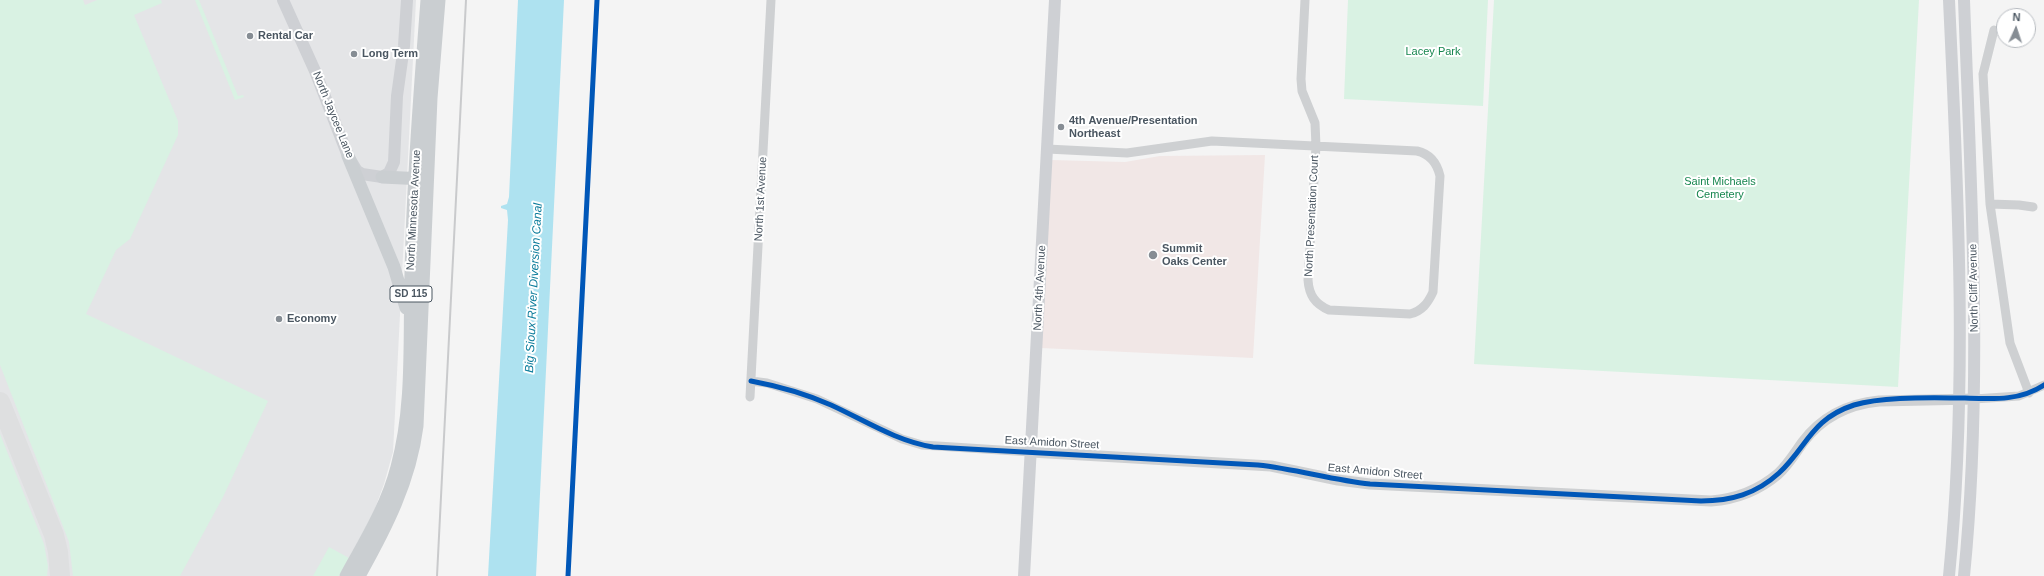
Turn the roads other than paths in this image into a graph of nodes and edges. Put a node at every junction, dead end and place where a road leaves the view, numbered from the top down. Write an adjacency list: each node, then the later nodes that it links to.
1 (283, 0): 11 (main road, North Jaycee Lane)
2 (290, 0): 11 (main road)
3 (406, 0): 16 (main road)
4 (427, 0): 17 (main road, North Minnesota Avenue / SD 115)
5 (439, 0): 17 (main road, North Minnesota Avenue / SD 115)
6 (771, 0): 21 (street, North 1st Avenue)
7 (1055, 0): 14 (main road, North 4th Avenue)
8 (1305, 0): 13 (street, North Presentation Court)
9 (1949, 0): 25 (main road, North Cliff Avenue)
10 (1964, 0): 26 (main road, North Cliff Avenue)
11 (290, 15): 15 (main road, North Jaycee Lane)
12 (1994, 30): 18 (street, North Cliff Avenue)
13 (1316, 146): 13 (street, North Presentation Court); 14 (street)
14 (1047, 149): 27 (main road, North 4th Avenue)
15 (348, 156): 16 (main road, North Jaycee Lane); 20 (main road)
16 (382, 177): 17 (main road)
17 (422, 179): 20 (main road, North Minnesota Avenue / SD 115); 29 (main road, North Minnesota Avenue / SD 115)
18 (1990, 204): 19 (street); 23 (street, North Cliff Avenue)
19 (2033, 207)
20 (410, 350): 28 (main road, North Minnesota Avenue / SD 115)
21 (751, 381): 24 (street, North 1st Avenue); 27 (street, East Amidon Street)
22 (2044, 385): 23 (street)
23 (2030, 393): 26 (street)
24 (750, 397)
25 (1959, 398): 26 (street, East Amidon Street); 27 (street, East Amidon Street); 31 (main road, North Cliff Avenue)
26 (1974, 398): 32 (main road, North Cliff Avenue)
27 (1031, 452): 30 (main road, North 4th Avenue)
28 (346, 576)
29 (360, 576)
30 (1024, 576)
31 (1949, 576)
32 (1964, 576)

